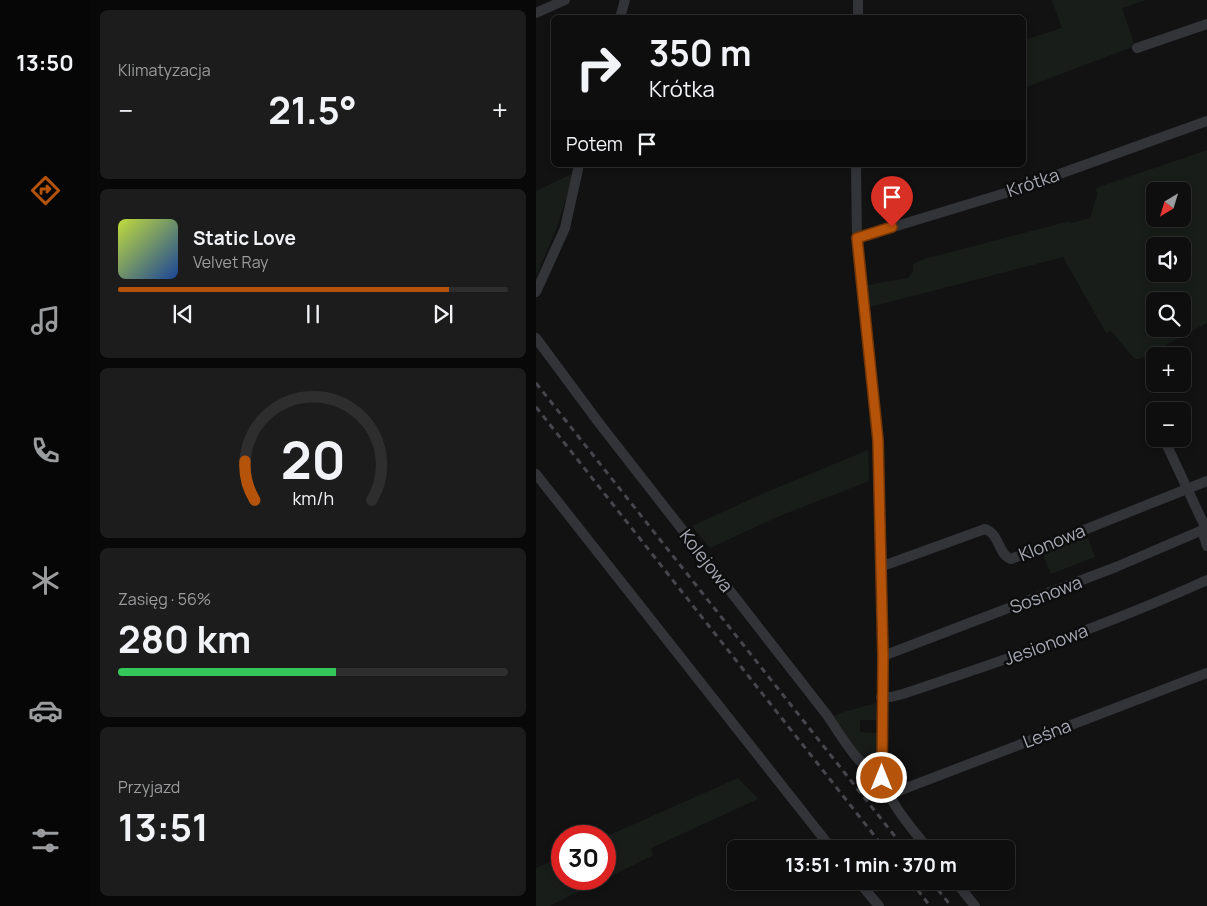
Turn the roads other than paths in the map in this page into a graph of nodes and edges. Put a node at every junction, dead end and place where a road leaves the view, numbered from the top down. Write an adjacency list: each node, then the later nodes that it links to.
1 (565, 0): 4 (street)
2 (625, 0): 5 (street)
3 (858, 0): 6 (street)
4 (536, 14)
5 (621, 15)
6 (858, 15)
7 (1207, 24): 8 (street)
8 (1137, 48)
9 (1207, 121): 12 (street, Krótka)
10 (579, 167): 13 (street)
11 (856, 167): 12 (street)
12 (857, 238): 21 (street)
13 (536, 292)
14 (536, 338): 26 (street, Kolejowa)
15 (1168, 447): 18 (street)
16 (536, 474): 28 (street)
17 (1207, 480): 18 (street, Klonowa)
18 (1188, 490): 19 (street); 21 (street, Klonowa)
19 (1205, 529): 20 (street); 23 (street, Sosnowa)
20 (1207, 546)
21 (880, 567): 23 (street)
22 (1207, 580): 25 (street, Jesionowa)
23 (883, 656): 25 (street)
24 (1207, 673): 27 (street, Leśna)
25 (881, 697): 26 (street)
26 (882, 778): 27 (street)
27 (888, 794): 29 (street)
28 (825, 840)
29 (921, 840)
30 (866, 890): 32 (street)
31 (962, 890): 33 (street)
32 (879, 906)
33 (975, 906)

